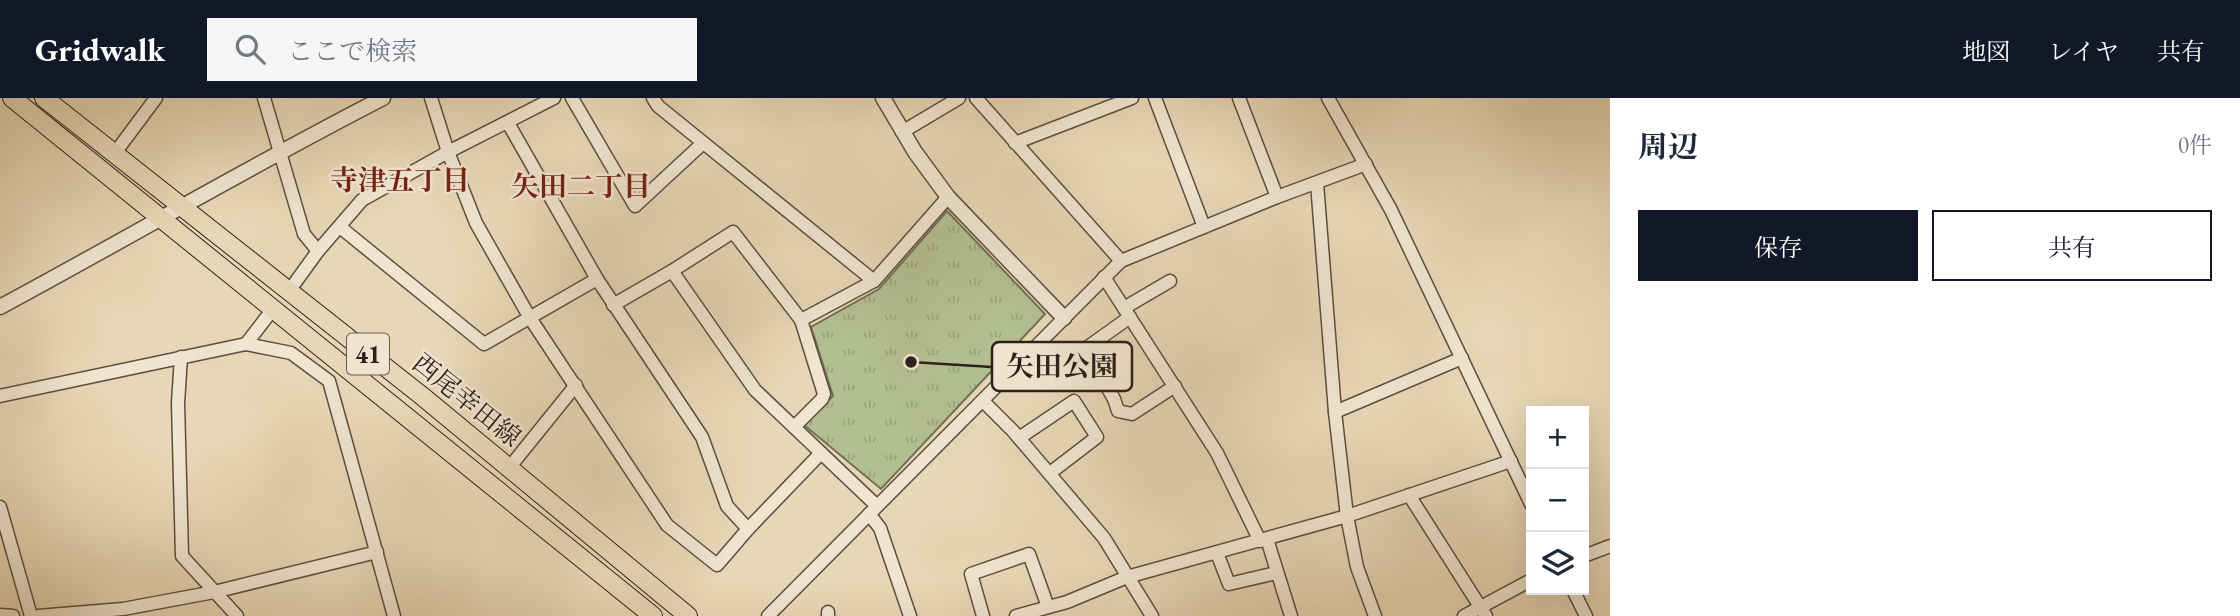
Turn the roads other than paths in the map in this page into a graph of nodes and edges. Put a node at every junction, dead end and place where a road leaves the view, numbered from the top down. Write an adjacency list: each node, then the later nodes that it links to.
1 (12, 98): 29 (main road, 西尾幸田線 / 41)
2 (44, 98): 23 (main road, 西尾幸田線 / 41)
3 (156, 98): 23 (street)
4 (264, 98): 21 (street)
5 (383, 98): 21 (street)
6 (431, 98): 22 (street)
7 (554, 98): 17 (street)
8 (572, 98): 19 (street)
9 (653, 98): 19 (street)
10 (883, 98): 18 (street)
11 (959, 98): 18 (street)
12 (976, 98): 20 (street)
13 (1132, 98): 20 (street)
14 (1155, 98): 31 (street)
15 (1239, 98): 27 (street)
16 (1328, 98): 24 (street)
17 (508, 123): 22 (street); 36 (street)
18 (902, 132): 26 (street)
19 (703, 143): 37 (street)
20 (1015, 143): 33 (street)
21 (279, 151): 28 (street); 32 (street)
22 (448, 152): 30 (street); 44 (street)
23 (115, 153): 28 (main road, 西尾幸田線 / 41)
24 (1366, 164): 25 (street); 49 (street)
25 (1317, 183): 27 (street); 54 (street)
26 (948, 197): 37 (street); 45 (street)
27 (1277, 197): 31 (street)
28 (183, 207): 29 (street); 39 (main road, 西尾幸田線 / 41)
29 (161, 220): 41 (street); 42 (main road, 西尾幸田線 / 41)
30 (340, 227): 32 (street); 44 (street)
31 (1203, 227): 33 (street)
32 (318, 251): 39 (street)
33 (1121, 261): 35 (street)
34 (672, 271): 40 (street); 46 (street); 55 (street)
35 (1104, 277): 43 (street); 45 (street)
36 (597, 279): 40 (street); 44 (street)
37 (874, 281): 46 (street)
38 (1170, 281): 43 (street)
39 (289, 291): 59 (main road, 西尾幸田線 / 41)
40 (613, 306): 66 (street)
41 (0, 307)
42 (273, 309): 47 (street); 86 (main road, 西尾幸田線 / 41)
43 (1127, 313): 51 (street); 51 (street)
44 (530, 318): 50 (street)
45 (1064, 318): 53 (street)
46 (801, 320): 55 (street)
47 (246, 344): 48 (street); 69 (street)
48 (181, 357): 52 (street); 75 (street)
49 (1462, 358): 54 (street); 58 (street)
50 (576, 385): 59 (street); 66 (street)
51 (1175, 386): 67 (street)
52 (2, 391)
53 (983, 401): 56 (street); 64 (street)
54 (1335, 412): 65 (street)
55 (794, 428): 57 (street)
56 (1019, 438): 60 (street); 60 (street)
57 (821, 453): 64 (street); 66 (street)
58 (1511, 461): 61 (street); 62 (street)
59 (509, 468): 87 (main road, 西尾幸田線 / 41)
60 (1050, 473): 73 (street)
61 (1526, 493)
62 (1409, 495): 65 (street); 78 (street)
63 (0, 507): 82 (street)
64 (873, 510): 88 (street); 89 (street)
65 (1347, 516): 67 (street); 94 (street)
66 (748, 529)
67 (1264, 540): 70 (street); 72 (street)
68 (1610, 546): 71 (street)
69 (377, 552): 75 (street); 85 (street)
70 (1217, 553): 72 (street); 73 (street)
71 (1589, 554)
72 (1276, 573): 93 (street)
73 (1127, 577): 77 (street); 92 (street)
74 (1526, 583): 78 (street)
75 (214, 592): 83 (street); 84 (street)
76 (1576, 595): 96 (street)
77 (1048, 607): 79 (street); 90 (street)
78 (1483, 611): 95 (street)
79 (1030, 614): 91 (street)
80 (0, 615): 81 (street)
81 (13, 616)
82 (31, 616)
83 (38, 616)
84 (237, 616)
85 (394, 616)
86 (653, 616)
87 (688, 616)
88 (768, 616)
89 (910, 616)
90 (983, 616)
91 (1016, 616)
92 (1152, 616)
93 (1291, 616)
94 (1375, 616)
95 (1464, 616)
96 (1586, 616)

